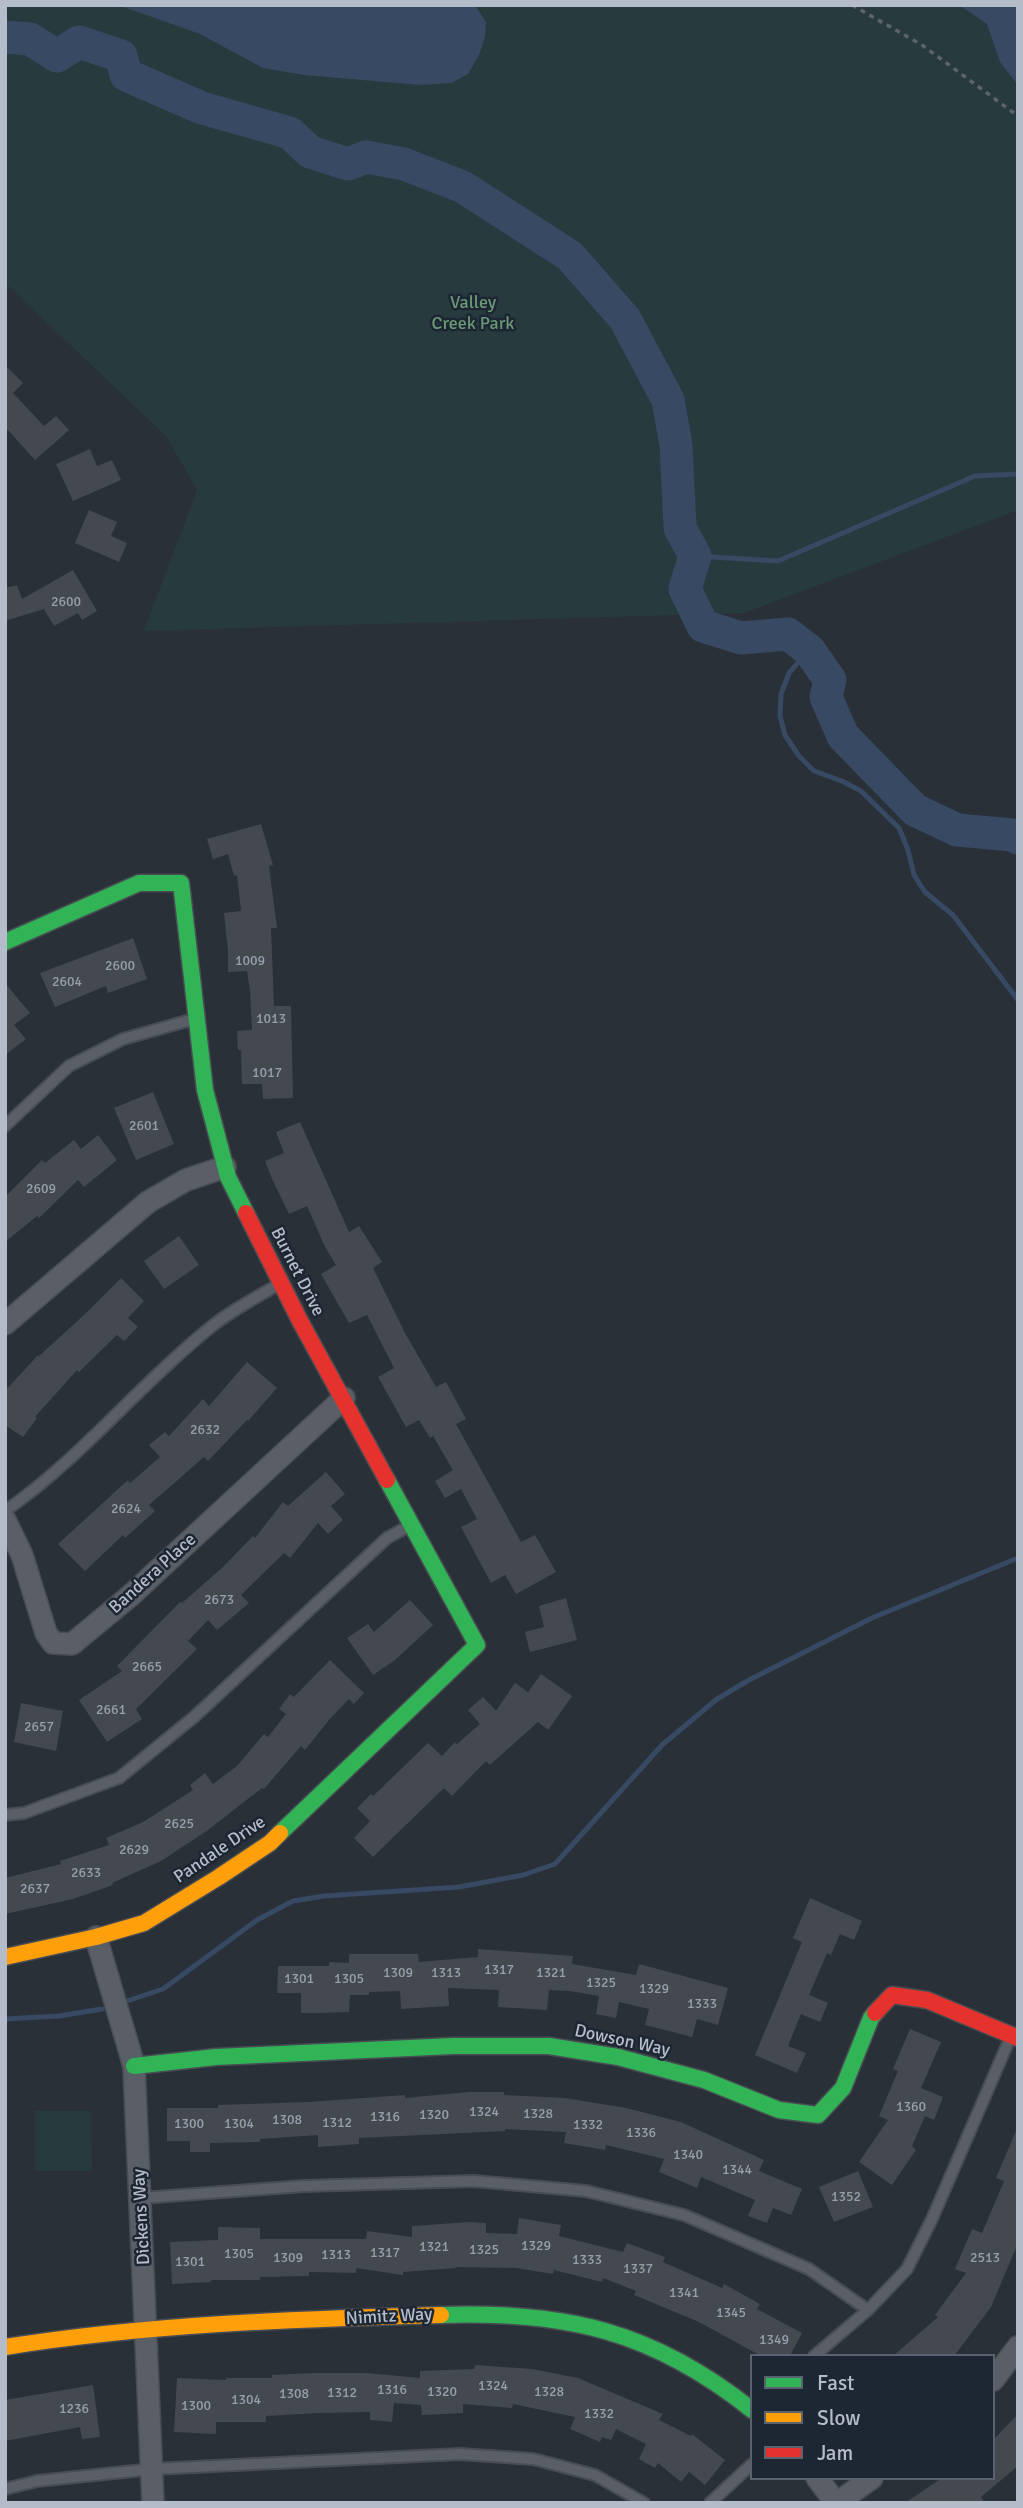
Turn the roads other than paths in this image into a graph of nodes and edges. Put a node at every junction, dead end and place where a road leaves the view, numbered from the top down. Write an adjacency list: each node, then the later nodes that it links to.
1 (5, 942): 2 (street, Burnet Drive)
2 (197, 1018): 3 (lane); 4 (street, Burnet Drive)
3 (5, 1126)
4 (225, 1167): 5 (street, Burnet Drive); 6 (street)
5 (281, 1283): 7 (street, Burnet Drive); 8 (lane)
6 (5, 1324)
7 (344, 1398): 9 (street, Bandera Place); 10 (street, Burnet Drive)
8 (5, 1511)
9 (5, 1520)
10 (412, 1524): 11 (street, Burnet Drive); 12 (lane)
11 (477, 1645): 13 (street, Pandale Drive)
12 (5, 1815)
13 (96, 1937): 14 (street, Pandale Drive); 16 (street, Dickens Way)
14 (5, 1957)
15 (1014, 2036): 16 (street, Dowson Way); 18 (lane)
16 (134, 2066): 17 (street, Dickens Way)
17 (141, 2198): 18 (lane); 19 (street, Dickens Way)
18 (868, 2311): 22 (lane)
19 (147, 2328): 20 (street, Nimitz Way); 24 (street, Nimitz Way); 26 (street, Dickens Way)
20 (5, 2347)
21 (1018, 2347): 23 (street)
22 (816, 2354)
23 (995, 2377)
24 (750, 2408)
25 (750, 2466): 32 (lane)
26 (153, 2469): 29 (lane); 30 (lane); 31 (street, Dickens Way)
27 (819, 2480): 33 (street)
28 (869, 2480): 33 (street)
29 (5, 2489)
30 (638, 2501)
31 (153, 2503)
32 (710, 2503)
33 (837, 2503)

